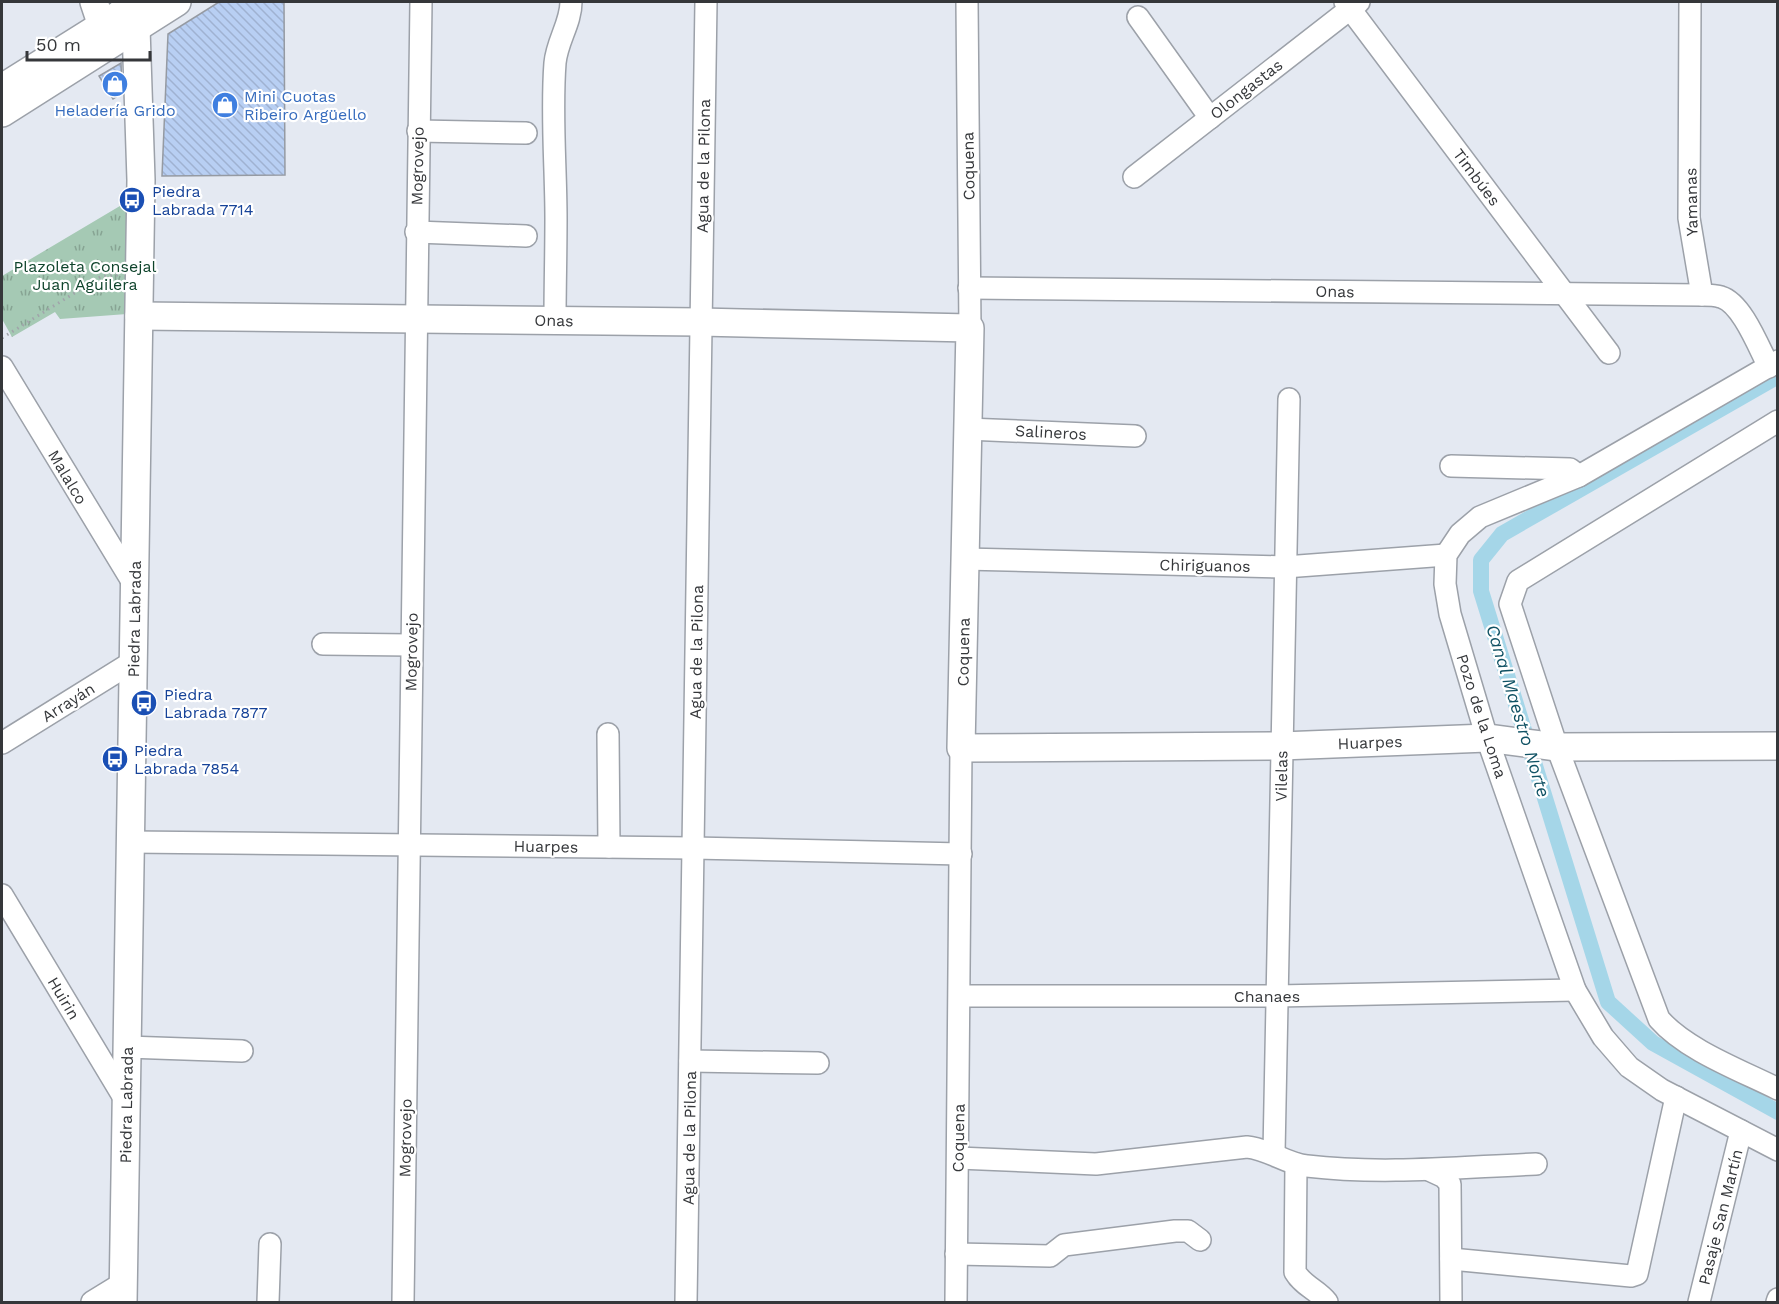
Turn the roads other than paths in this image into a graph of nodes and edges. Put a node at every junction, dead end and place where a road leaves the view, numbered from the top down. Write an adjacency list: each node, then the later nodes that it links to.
1 (177, 2): 9 (main road)
2 (421, 2): 13 (street, Mogrovejo)
3 (571, 2): 23 (street)
4 (706, 2): 24 (street, Agua de la Pilona)
5 (967, 2): 18 (street, Coquena)
6 (1690, 2): 20 (street, Yamanas)
7 (1351, 4): 12 (street, Olongastas); 19 (street, Timbúes)
8 (1138, 17): 12 (street)
9 (118, 19): 10 (main road); 11 (main road); 21 (main road, Piedra Labrada)
10 (2, 88)
11 (2, 113)
12 (1210, 118): 15 (street, Olongastas)
13 (418, 131): 14 (street); 16 (street, Mogrovejo)
14 (526, 133)
15 (1134, 177)
16 (416, 232): 17 (street); 22 (street, Mogrovejo)
17 (526, 237)
18 (969, 288): 19 (street, Onas); 25 (street, Coquena)
19 (1565, 293): 20 (street, Onas); 26 (street, Timbúes)
20 (1702, 295): 27 (street)
21 (139, 316): 22 (main road, Onas); 38 (main road, Piedra Labrada)
22 (416, 319): 23 (main road, Onas); 40 (street, Mogrovejo)
23 (555, 320): 24 (main road, Onas)
24 (700, 322): 25 (main road, Onas); 52 (street, Agua de la Pilona)
25 (970, 328): 31 (main road, Coquena)
26 (1609, 353)
27 (1773, 364): 34 (street)
28 (2, 367): 38 (street, Malalco)
29 (1289, 399): 37 (street, Vilelas)
30 (1778, 421): 47 (street)
31 (967, 429): 32 (street, Salineros); 36 (main road, Coquena)
32 (1135, 436)
33 (1451, 466): 34 (street)
34 (1579, 476): 35 (street)
35 (1446, 555): 37 (street, Chiriguanos); 43 (street, Pozo de la Loma)
36 (964, 559): 37 (street, Chiriguanos); 48 (main road, Coquena)
37 (1285, 567): 45 (street, Vilelas)
38 (135, 586): 41 (main road, Piedra Labrada)
39 (323, 644): 40 (street)
40 (411, 645): 50 (street, Mogrovejo)
41 (134, 660): 44 (street, Arrayán); 49 (main road, Piedra Labrada)
42 (608, 734): 51 (street)
43 (1487, 738): 45 (main road, Huarpes); 47 (main road, Huarpes); 55 (street, Pozo de la Loma)
44 (2, 743)
45 (1281, 746): 48 (main road, Huarpes); 57 (street, Vilelas)
46 (1778, 746): 47 (main road, Huarpes)
47 (1557, 747): 62 (street)
48 (961, 748): 53 (street, Coquena)
49 (130, 842): 50 (street, Huarpes); 58 (main road, Piedra Labrada)
50 (409, 844): 51 (street, Huarpes); 79 (street, Mogrovejo)
51 (609, 847): 52 (street, Huarpes)
52 (693, 848): 53 (street, Huarpes); 60 (street, Agua de la Pilona)
53 (961, 854): 56 (street, Coquena)
54 (2, 894): 64 (street, Huirin)
55 (1575, 990): 57 (street, Chanaes); 63 (street, Pozo de la Loma)
56 (960, 996): 57 (street, Chanaes); 68 (street, Coquena)
57 (1276, 996): 67 (street, Vilelas)
58 (127, 1047): 59 (street); 64 (main road, Piedra Labrada)
59 (242, 1050)
60 (690, 1061): 61 (street); 80 (street, Agua de la Pilona)
61 (818, 1063)
62 (1778, 1089)
63 (1676, 1097): 65 (street, Pozo de la Loma); 75 (street)
64 (126, 1101): 76 (main road, Piedra Labrada)
65 (1741, 1131): 66 (street, Pozo de la Loma); 84 (street, Pasaje San Martín)
66 (1778, 1150)
67 (1274, 1153): 68 (street); 69 (street)
68 (958, 1158): 74 (street, Coquena)
69 (1296, 1164): 71 (street); 82 (street)
70 (1536, 1164): 71 (street)
71 (1429, 1170): 75 (street)
72 (1200, 1240): 74 (street)
73 (270, 1244): 78 (street)
74 (956, 1254): 81 (street, Coquena)
75 (1451, 1259): 83 (street)
76 (123, 1293): 77 (street)
77 (92, 1302)
78 (268, 1302)
79 (403, 1302)
80 (687, 1302)
81 (956, 1302)
82 (1327, 1302)
83 (1451, 1302)
84 (1699, 1302)

